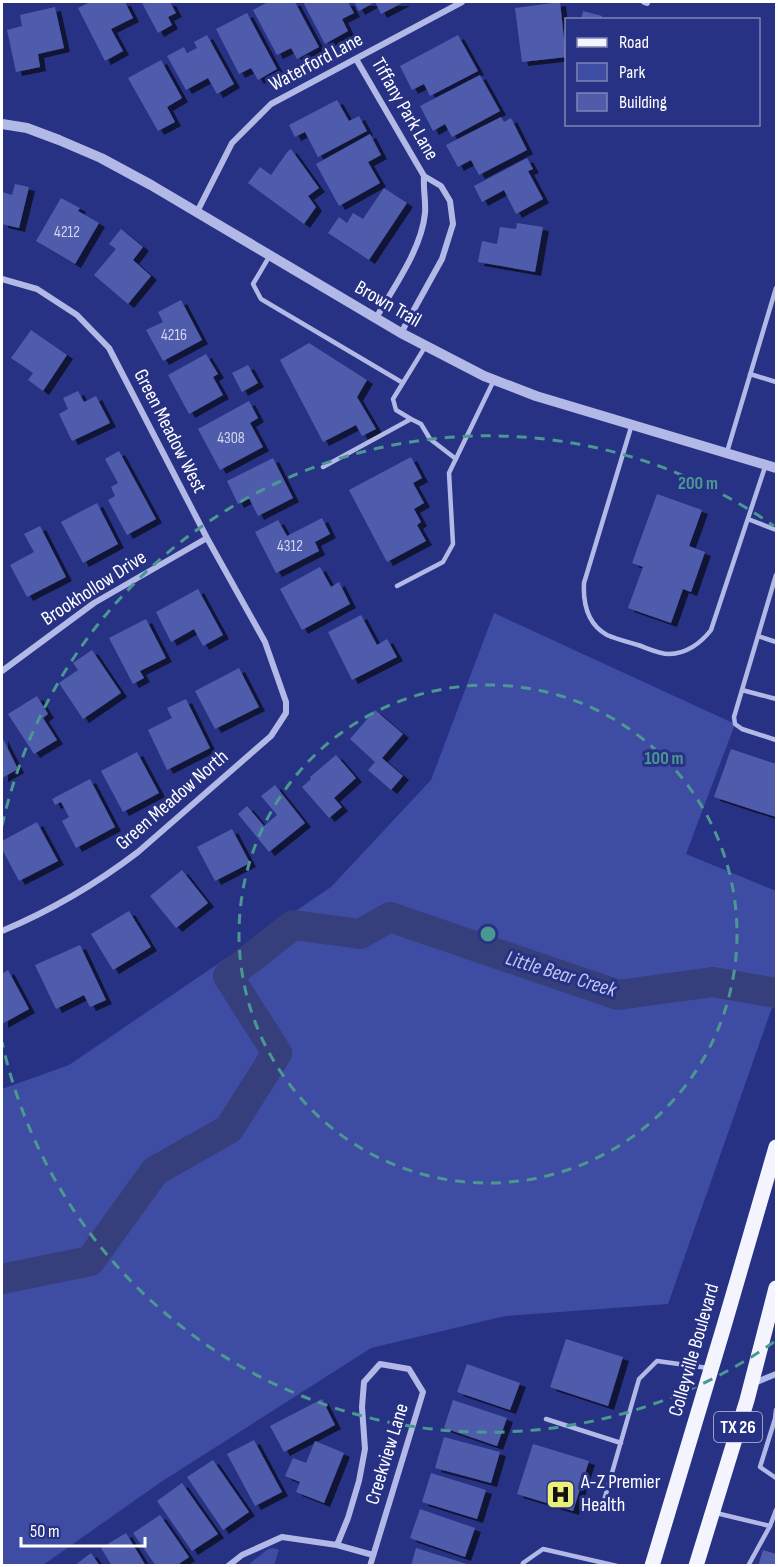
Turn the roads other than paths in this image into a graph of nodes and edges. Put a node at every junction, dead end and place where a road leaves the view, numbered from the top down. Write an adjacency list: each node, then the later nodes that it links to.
1 (462, 2): 2 (street, Waterford Lane)
2 (356, 58): 4 (street, Tiffany Park Lane); 5 (street, Waterford Lane)
3 (2, 124): 5 (street, Brown Trail)
4 (424, 176): 9 (street, Tiffany Park Lane); 10 (street, Tiffany Park Lane)
5 (197, 212): 6 (street, Brown Trail)
6 (270, 256): 9 (street, Brown Trail); 14 (lane)
7 (2, 279): 24 (street, Green Meadow West)
8 (777, 288): 12 (lane)
9 (376, 318): 10 (street, Brown Trail)
10 (401, 333): 11 (street, Brown Trail)
11 (425, 347): 13 (street, Brown Trail); 14 (lane)
12 (750, 374): 15 (lane); 18 (lane)
13 (494, 380): 17 (street, Brown Trail); 19 (lane)
14 (404, 382): 16 (lane)
15 (777, 382)
16 (411, 419): 19 (lane); 21 (lane)
17 (632, 424): 18 (street, Brown Trail); 22 (lane)
18 (727, 452): 20 (street, Brown Trail)
19 (456, 459): 26 (lane)
20 (771, 466): 22 (lane)
21 (323, 467)
22 (748, 519): 23 (lane)
23 (777, 530)
24 (207, 538): 28 (street, Green Meadow West); 30 (street, Brookhollow Drive)
25 (777, 575): 27 (lane)
26 (397, 586)
27 (758, 636): 29 (lane); 31 (lane)
28 (265, 642): 34 (street, Green Meadow North)
29 (777, 642)
30 (2, 670)
31 (742, 690): 32 (lane); 33 (lane)
32 (777, 699)
33 (777, 740)
34 (2, 931)
35 (777, 1147): 38 (main road, Colleyville Boulevard / TX 26)
36 (777, 1288): 37 (main road, TX 26)
37 (773, 1317): 40 (main road, TX 26)
38 (711, 1369): 43 (lane); 55 (main road, Colleyville Boulevard / TX 26)
39 (777, 1374): 40 (street)
40 (751, 1385): 47 (main road, TX 26)
41 (777, 1410): 44 (lane)
42 (546, 1419): 43 (lane)
43 (621, 1443): 45 (lane)
44 (777, 1478)
45 (603, 1504)
46 (777, 1510): 48 (lane)
47 (712, 1512): 48 (lane); 56 (main road, TX 26)
48 (770, 1526): 57 (lane)
49 (337, 1545): 50 (street); 50 (street, Creekview Lane); 51 (street)
50 (373, 1556): 52 (street, Creekview Lane)
51 (228, 1566)
52 (370, 1566)
53 (522, 1566): 54 (lane)
54 (617, 1566)
55 (652, 1566)
56 (696, 1566)
57 (748, 1566)

